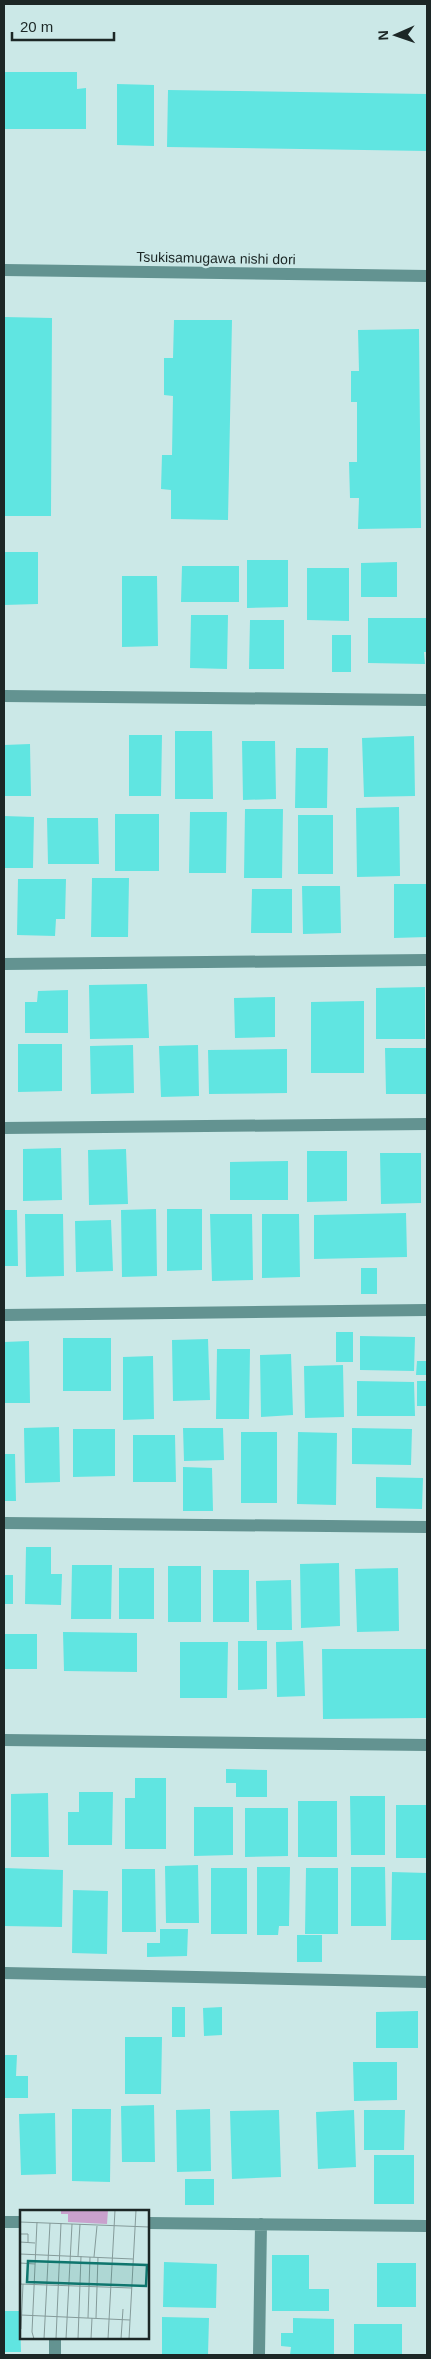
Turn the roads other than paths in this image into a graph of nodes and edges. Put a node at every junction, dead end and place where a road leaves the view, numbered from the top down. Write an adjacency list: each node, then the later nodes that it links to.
1 (4, 270): 2 (street, Tsukisamugawa nishi dori)
2 (427, 276)
3 (4, 696): 4 (street)
4 (427, 700)
5 (427, 960): 6 (street)
6 (4, 964)
7 (427, 1124): 8 (street)
8 (4, 1128)
9 (427, 1310): 10 (street)
10 (4, 1315)
11 (4, 1522): 12 (street)
12 (427, 1527)
13 (4, 1740): 14 (street)
14 (427, 1745)
15 (4, 1973): 16 (street)
16 (427, 1982)
17 (4, 2222): 18 (street)
18 (20, 2222)
19 (149, 2223): 20 (street)
20 (260, 2224): 21 (street); 24 (street)
21 (427, 2226)
22 (55, 2339): 23 (street)
23 (55, 2355)
24 (259, 2355)

